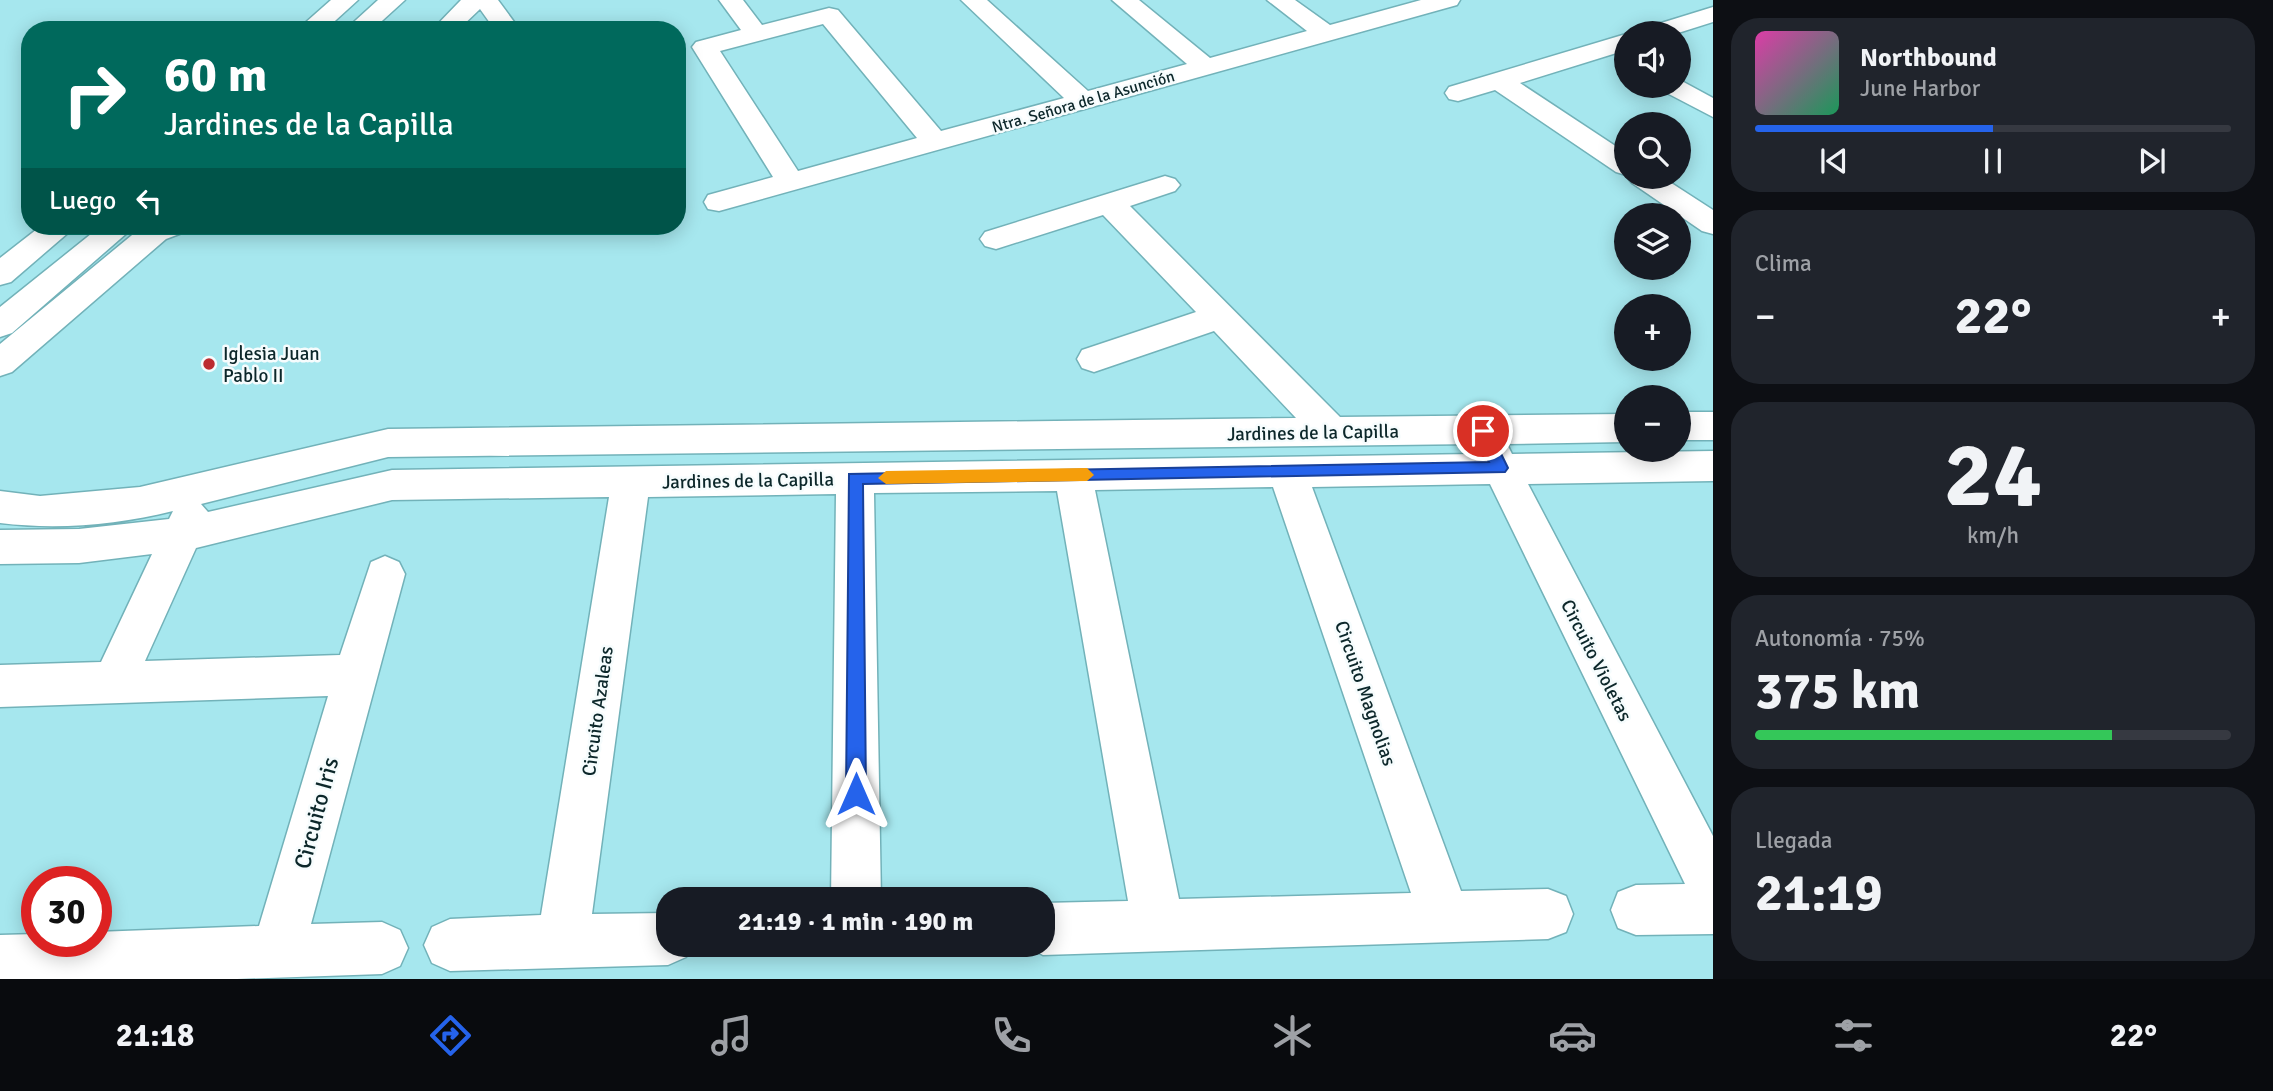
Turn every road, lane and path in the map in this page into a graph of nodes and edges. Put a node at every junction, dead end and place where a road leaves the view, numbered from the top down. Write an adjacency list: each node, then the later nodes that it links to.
1 (346, 0): 11 (street)
2 (393, 0): 12 (street)
3 (475, 0): 13 (street)
4 (486, 0): 14 (street)
5 (731, 0): 16 (street)
6 (972, 0): 23 (street)
7 (1124, 0): 19 (street)
8 (1279, 0): 17 (street)
9 (1437, 1): 17 (street, Ntra. Señora de la Asunción)
10 (1713, 15): 15 (street)
11 (320, 21)
12 (368, 21)
13 (453, 21)
14 (501, 21)
15 (1691, 22)
16 (756, 34): 25 (street); 27 (street)
17 (1327, 34): 19 (street, Ntra. Señora de la Asunción)
18 (1614, 51): 20 (street)
19 (1206, 67): 23 (street, Ntra. Señora de la Asunción)
20 (1498, 80): 21 (street); 26 (street)
21 (1458, 93)
22 (1691, 96): 24 (street)
23 (1083, 101): 25 (street, Ntra. Señora de la Asunción)
24 (1713, 109)
25 (935, 142): 27 (street, Ntra. Señora de la Asunción)
26 (1614, 158)
27 (792, 182): 30 (street, Ntra. Señora de la Asunción)
28 (1165, 185): 31 (street)
29 (1660, 189): 32 (street)
30 (719, 202)
31 (1110, 204): 36 (street); 38 (street)
32 (1713, 224)
33 (50, 235): 37 (street)
34 (109, 235): 39 (street)
35 (151, 235): 41 (street)
36 (996, 239)
37 (0, 274)
38 (1219, 317): 40 (street); 45 (street)
39 (0, 325)
40 (1094, 359)
41 (0, 363)
42 (1691, 426): 43 (street)
43 (1713, 426)
44 (1614, 430): 48 (street, Jardines de la Capilla)
45 (1332, 432): 46 (street, Jardines de la Capilla); 48 (street, Jardines de la Capilla)
46 (1117, 435): 47 (street, Jardines de la Capilla); 51 (street)
47 (688, 439): 54 (street); 56 (street, Jardines de la Capilla)
48 (1491, 449): 49 (street, Jardines de la Capilla); 50 (street, Jardines de la Capilla); 65 (street, Circuito Violetas)
49 (1713, 466)
50 (1287, 472): 51 (street, Jardines de la Capilla); 69 (street, Circuito Magnolias)
51 (1125, 474): 52 (street, Jardines de la Capilla)
52 (1073, 475): 53 (street, Jardines de la Capilla); 70 (street)
53 (855, 478): 54 (street, Jardines de la Capilla); 64 (street)
54 (684, 480): 55 (street, Jardines de la Capilla)
55 (631, 482): 58 (street, Jardines de la Capilla); 73 (street, Circuito Azaleas)
56 (198, 491): 57 (street, Jardines de la Capilla); 58 (street)
57 (0, 507)
58 (184, 534): 59 (street, Jardines de la Capilla); 62 (street)
59 (0, 547)
60 (385, 574): 61 (street, Circuito Iris)
61 (354, 676): 62 (street); 76 (street, Circuito Iris)
62 (114, 682): 63 (street)
63 (0, 686)
64 (856, 887)
65 (1713, 888)
66 (1713, 909): 67 (street)
67 (1636, 910)
68 (1548, 914): 69 (street)
69 (1444, 915): 70 (street)
70 (1158, 924): 71 (street)
71 (1055, 928)
72 (656, 939): 73 (street)
73 (563, 940): 74 (street)
74 (450, 945)
75 (382, 948): 76 (street)
76 (278, 950): 77 (street)
77 (0, 961)

